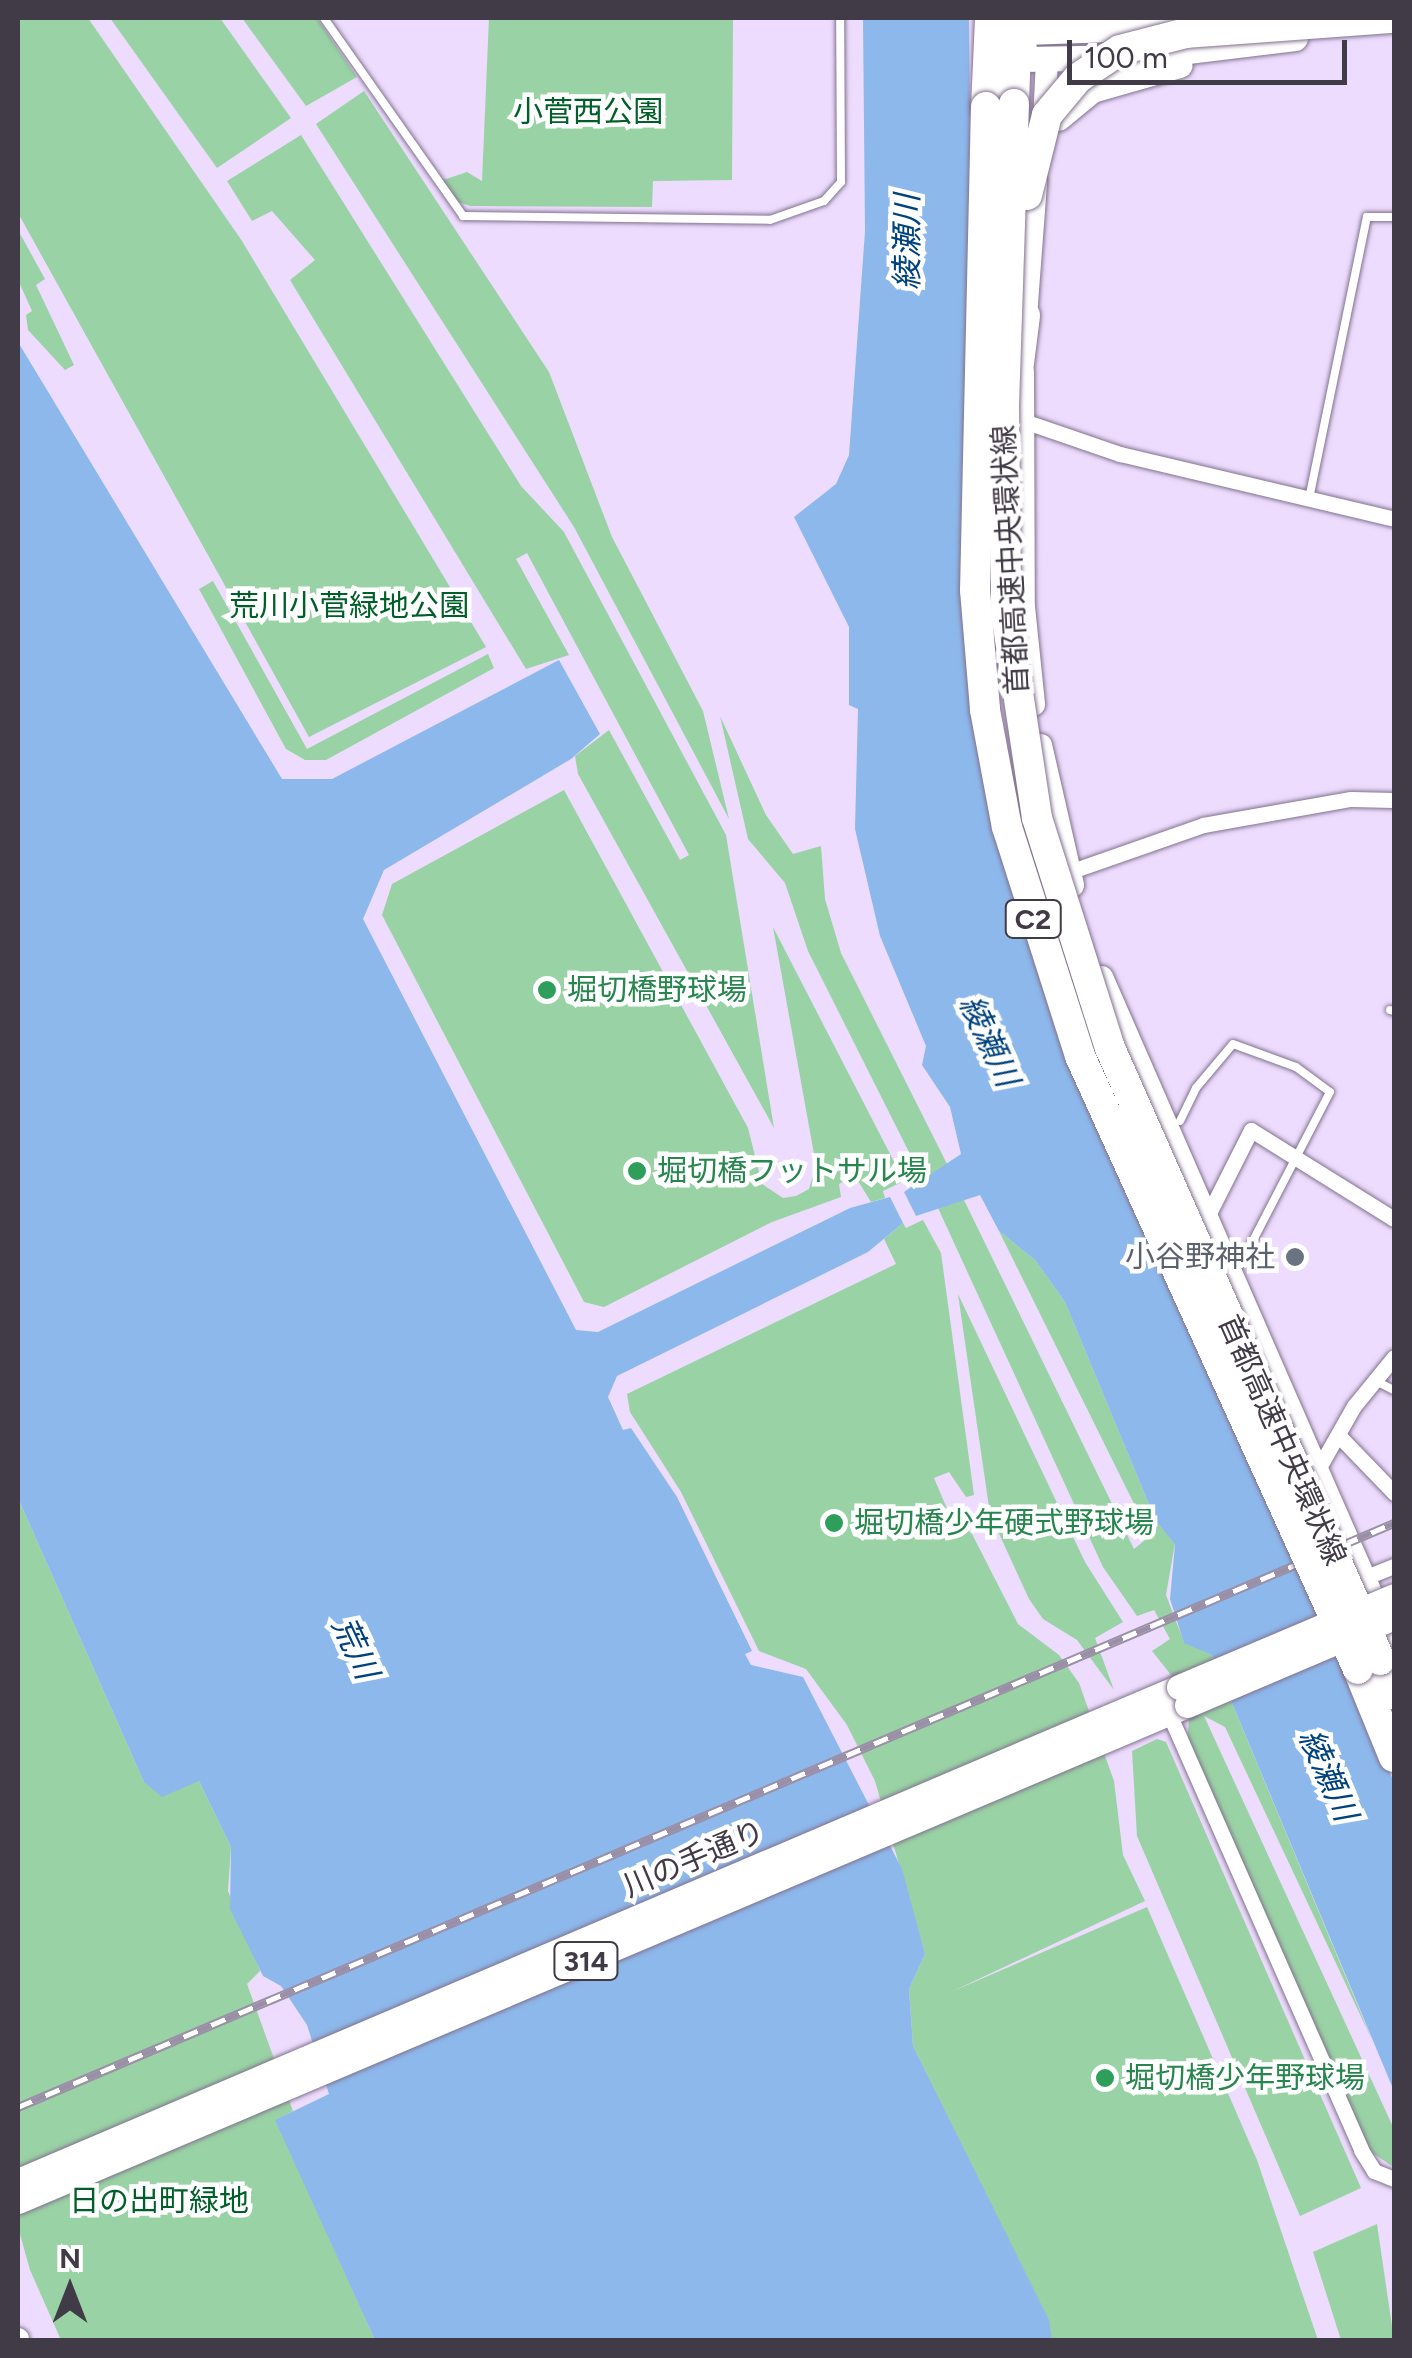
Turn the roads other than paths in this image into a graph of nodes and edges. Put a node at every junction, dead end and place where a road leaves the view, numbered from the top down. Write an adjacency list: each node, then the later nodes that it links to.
1 (324, 18): 2 (lane)
2 (840, 18)
3 (988, 18): 10 (highway, 首都高速中央環状線 / C2)
4 (1263, 18): 6 (main road)
5 (1392, 18): 15 (highway, bridge)
6 (1028, 22): 9 (main road); 10 (highway, 首都高速中央環状線 / C2)
7 (1394, 29): 8 (main road)
8 (1256, 44): 9 (main road); 11 (main road)
9 (1035, 59): 11 (main road); 13 (main road)
10 (1000, 105): 15 (highway, 首都高速中央環状線 / C2, bridge); 25 (highway, 首都高速中央環状線 / C2, bridge)
11 (1041, 150): 13 (main road)
12 (1394, 218): 16 (lane)
13 (1030, 222): 14 (main road)
14 (1025, 316): 15 (highway)
15 (1011, 422): 16 (street); 19 (main road); 25 (highway, bridge); 36 (highway, 首都高速中央環状線 / C2, bridge)
16 (1309, 502): 17 (street)
17 (1394, 520)
18 (1394, 800): 19 (street)
19 (1069, 872): 23 (main road)
20 (1180, 1121): 21 (lane)
21 (1296, 1157): 22 (street); 23 (street); 24 (lane)
22 (1394, 1219)
23 (1206, 1220): 30 (main road)
24 (1241, 1264)
25 (1186, 1285): 36 (highway, 首都高速中央環状線 / C2, bridge)
26 (1394, 1357): 27 (street)
27 (1376, 1381): 28 (lane); 29 (street)
28 (1394, 1390)
29 (1340, 1437): 30 (street); 31 (street)
30 (1317, 1472): 33 (main road)
31 (1394, 1492)
32 (1394, 1566): 33 (street)
33 (1364, 1578): 36 (main road)
34 (1394, 1596): 38 (main road, 川の手通り / 314, bridge)
35 (1394, 1617): 38 (main road, 川の手通り / 314, bridge)
36 (1377, 1658): 37 (highway); 39 (highway, 首都高速中央環状線 / C2); 40 (highway, 首都高速中央環状線 / C2)
37 (1394, 1691)
38 (1166, 1704): 41 (street); 42 (main road, 川の手通り / 314); 43 (main road, 川の手通り / 314)
39 (1394, 1746)
40 (1394, 1757)
41 (1394, 2179)
42 (18, 2181)
43 (18, 2201)

